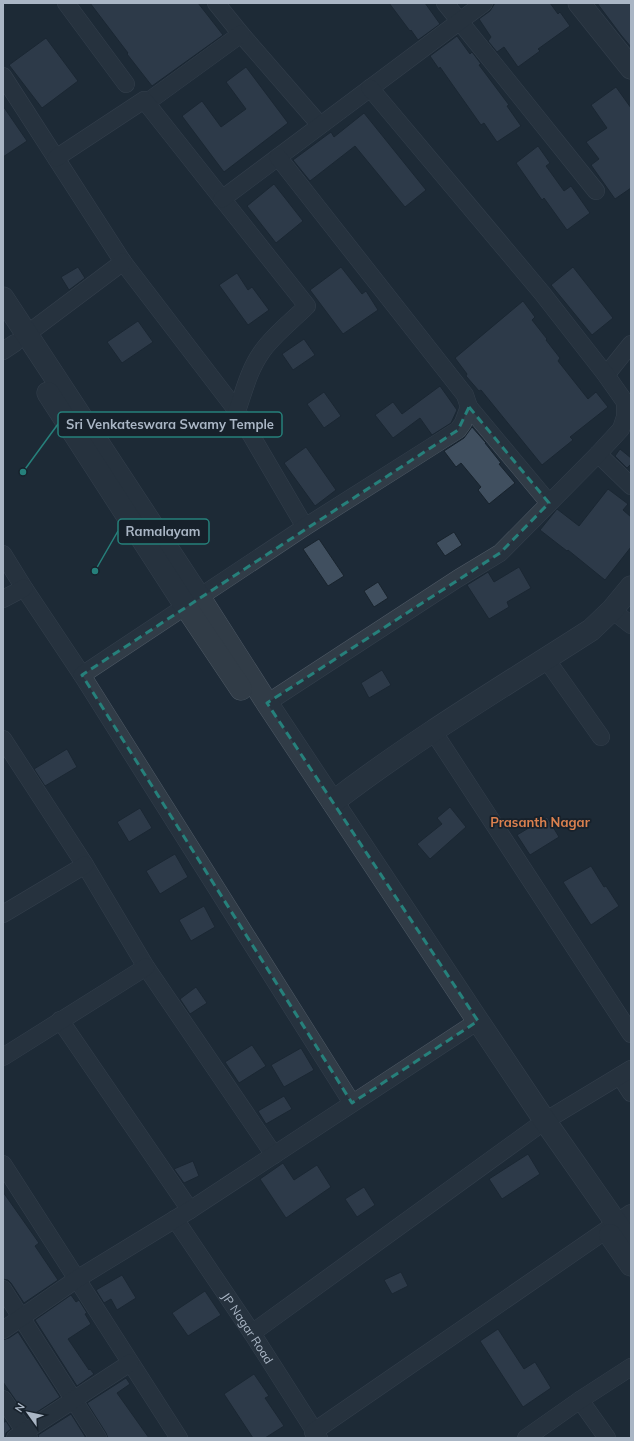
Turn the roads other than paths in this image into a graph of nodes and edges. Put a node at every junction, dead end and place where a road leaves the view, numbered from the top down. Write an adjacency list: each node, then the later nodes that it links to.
1 (66, 3): 10 (street)
2 (216, 3): 7 (street)
3 (445, 3): 6 (street)
4 (484, 3): 6 (street)
5 (583, 4): 8 (street)
6 (460, 21): 11 (street); 16 (street)
7 (241, 34): 12 (street); 13 (street)
8 (631, 68)
9 (3, 76): 15 (street)
10 (126, 84)
11 (370, 88): 13 (street); 23 (street)
12 (146, 103): 15 (street); 17 (street)
13 (320, 125): 14 (street)
14 (278, 157): 17 (street); 24 (street)
15 (56, 158): 18 (street)
16 (596, 191)
17 (222, 199): 25 (street)
18 (123, 262): 21 (street); 25 (street)
19 (3, 298): 21 (street)
20 (3, 325): 21 (street)
21 (15, 343): 34 (street)
22 (631, 344): 23 (street)
23 (606, 375): 26 (street)
24 (470, 407): 28 (street); 29 (street)
25 (237, 411): 29 (street)
26 (598, 454): 27 (street); 28 (street)
27 (631, 486)
28 (549, 503): 39 (street)
29 (305, 527): 34 (street)
30 (3, 554): 32 (street)
31 (631, 587): 35 (street)
32 (24, 588): 33 (street); 38 (street)
33 (3, 599)
34 (193, 602): 38 (street); 39 (street); 48 (street)
35 (612, 610): 36 (street); 37 (street)
36 (631, 625)
37 (546, 659): 40 (street); 41 (street)
38 (82, 675): 53 (street)
39 (267, 703): 43 (street)
40 (433, 731): 43 (street); 49 (street)
41 (601, 737)
42 (3, 739): 44 (street)
43 (333, 802): 48 (street)
44 (85, 865): 45 (street); 46 (street)
45 (3, 914)
46 (146, 967): 47 (street); 55 (street)
47 (60, 1020): 50 (street); 57 (street)
48 (473, 1024): 53 (street); 54 (street)
49 (631, 1034)
50 (3, 1057)
51 (625, 1072): 52 (street); 54 (street)
52 (631, 1093)
53 (352, 1103): 55 (street)
54 (540, 1124): 59 (street); 66 (street)
55 (274, 1155): 57 (street)
56 (3, 1164): 62 (street)
57 (190, 1210): 58 (street)
58 (175, 1219): 62 (street); 66 (street, JP Nagar Road)
59 (618, 1221): 60 (street); 61 (street); 72 (street)
60 (631, 1244)
61 (631, 1265)
62 (77, 1279): 64 (street); 67 (street)
63 (3, 1289): 64 (street)
64 (21, 1318): 65 (street); 70 (street)
65 (3, 1330)
66 (252, 1333): 72 (street, JP Nagar Road)
67 (130, 1362): 70 (street); 75 (street)
68 (631, 1367): 71 (street)
69 (3, 1399): 73 (street)
70 (74, 1400): 73 (street); 74 (street)
71 (580, 1400): 76 (street); 77 (street)
72 (316, 1435)
73 (23, 1436)
74 (98, 1438)
75 (179, 1438)
76 (526, 1438)
77 (607, 1438)

